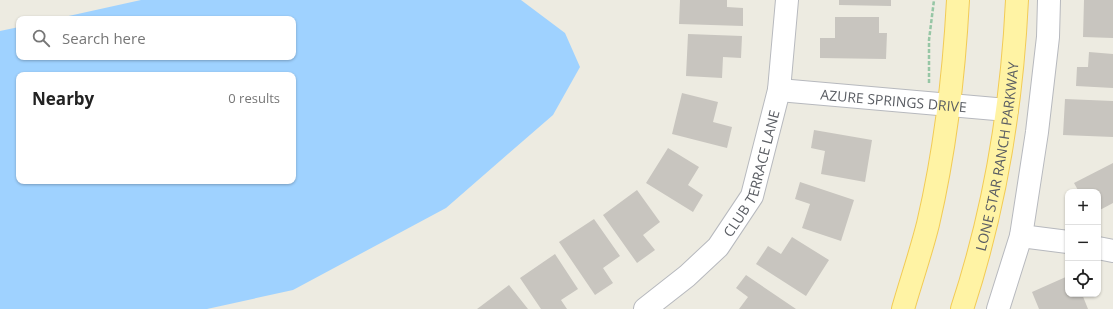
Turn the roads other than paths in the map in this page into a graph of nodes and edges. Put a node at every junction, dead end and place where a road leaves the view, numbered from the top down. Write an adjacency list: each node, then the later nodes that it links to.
1 (786, 0): 5 (street, CLUB TERRACE LANE)
2 (958, 0): 6 (main road)
3 (1017, 0): 7 (main road, LONE STAR RANCH PARKWAY)
4 (1050, 0): 8 (street)
5 (779, 90): 6 (street, AZURE SPRINGS DRIVE); 12 (street, CLUB TERRACE LANE)
6 (949, 104): 7 (street, AZURE SPRINGS DRIVE); 13 (main road)
7 (1007, 110): 14 (main road, LONE STAR RANCH PARKWAY)
8 (1021, 236): 9 (street); 15 (street)
9 (1065, 242)
10 (1101, 249): 11 (street)
11 (1113, 251)
12 (645, 309)
13 (903, 309)
14 (962, 309)
15 (998, 309)

